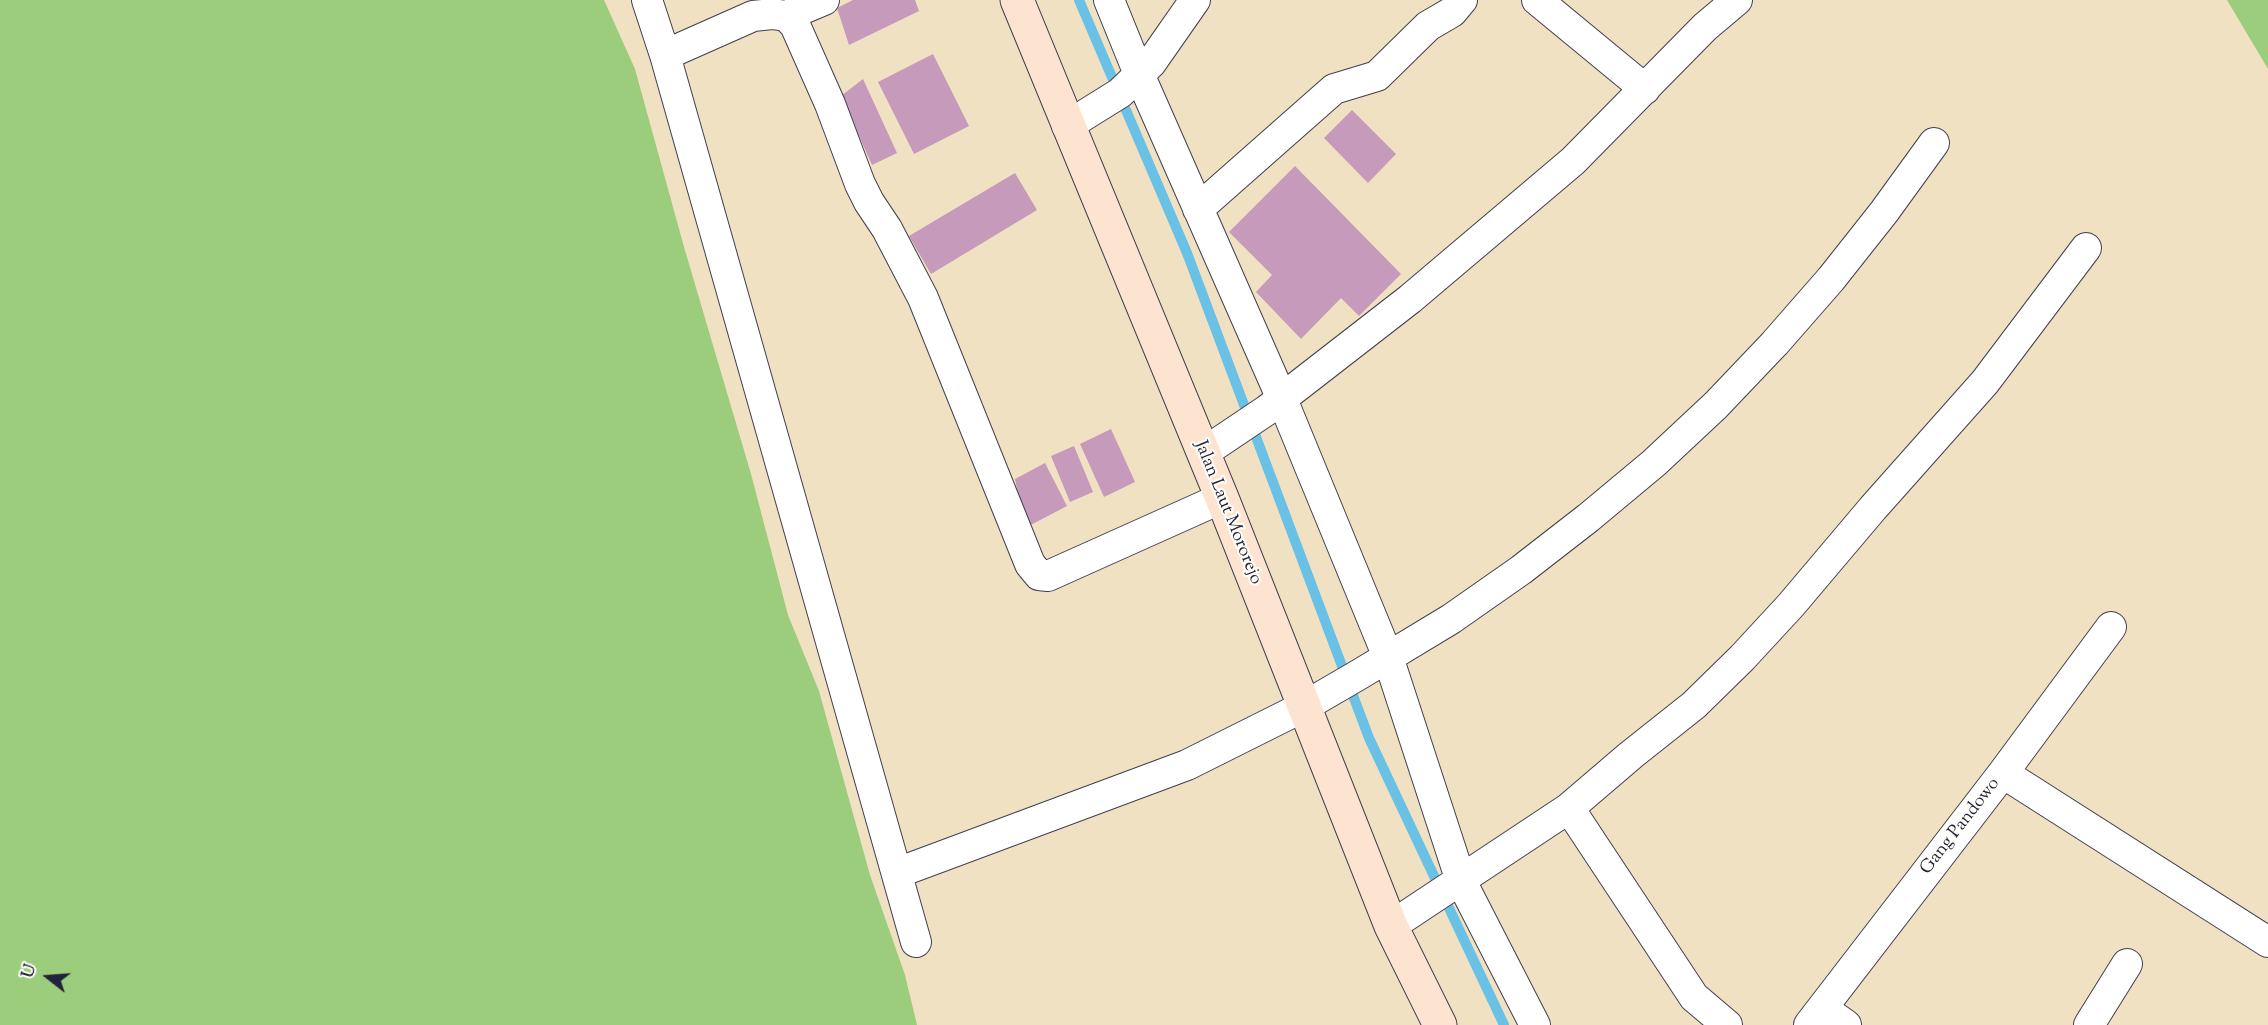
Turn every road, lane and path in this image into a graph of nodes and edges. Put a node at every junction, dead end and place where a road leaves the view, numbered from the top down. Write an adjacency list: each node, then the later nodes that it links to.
1 (647, 0): 10 (street)
2 (824, 0): 9 (street)
3 (1017, 0): 13 (street, Jalan Laut Mororejo)
4 (1109, 0): 11 (street)
5 (1195, 0): 11 (street)
6 (1462, 0): 15 (street)
7 (1537, 0): 12 (street)
8 (1737, 0): 12 (street)
9 (786, 16): 10 (street); 19 (street)
10 (665, 55): 25 (street)
11 (1130, 83): 13 (street); 15 (street)
12 (1645, 89): 17 (street)
13 (1079, 119): 18 (street, Jalan Laut Mororejo)
14 (1934, 143): 21 (street)
15 (1198, 209): 17 (street)
16 (2086, 248): 24 (street)
17 (1274, 405): 18 (street); 21 (street)
18 (1214, 446): 19 (street, Jalan Laut Mororejo)
19 (1222, 498): 22 (street, Jalan Laut Mororejo)
20 (2111, 627): 23 (street, Gang Pandowo)
21 (1388, 657): 22 (street); 26 (street)
22 (1313, 701): 25 (street); 27 (street, Jalan Laut Mororejo)
23 (2003, 773): 29 (street); 31 (street, Gang Pandowo)
24 (1569, 808): 26 (street); 34 (street)
25 (897, 873): 28 (street)
26 (1453, 886): 27 (street); 33 (street)
27 (1402, 918): 32 (street, Jalan Laut Mororejo)
28 (916, 942)
29 (2268, 942)
30 (2127, 964): 36 (street)
31 (1815, 1017): 35 (street)
32 (1440, 1025)
33 (1535, 1025)
34 (1727, 1025)
35 (1846, 1025)
36 (2090, 1025)

